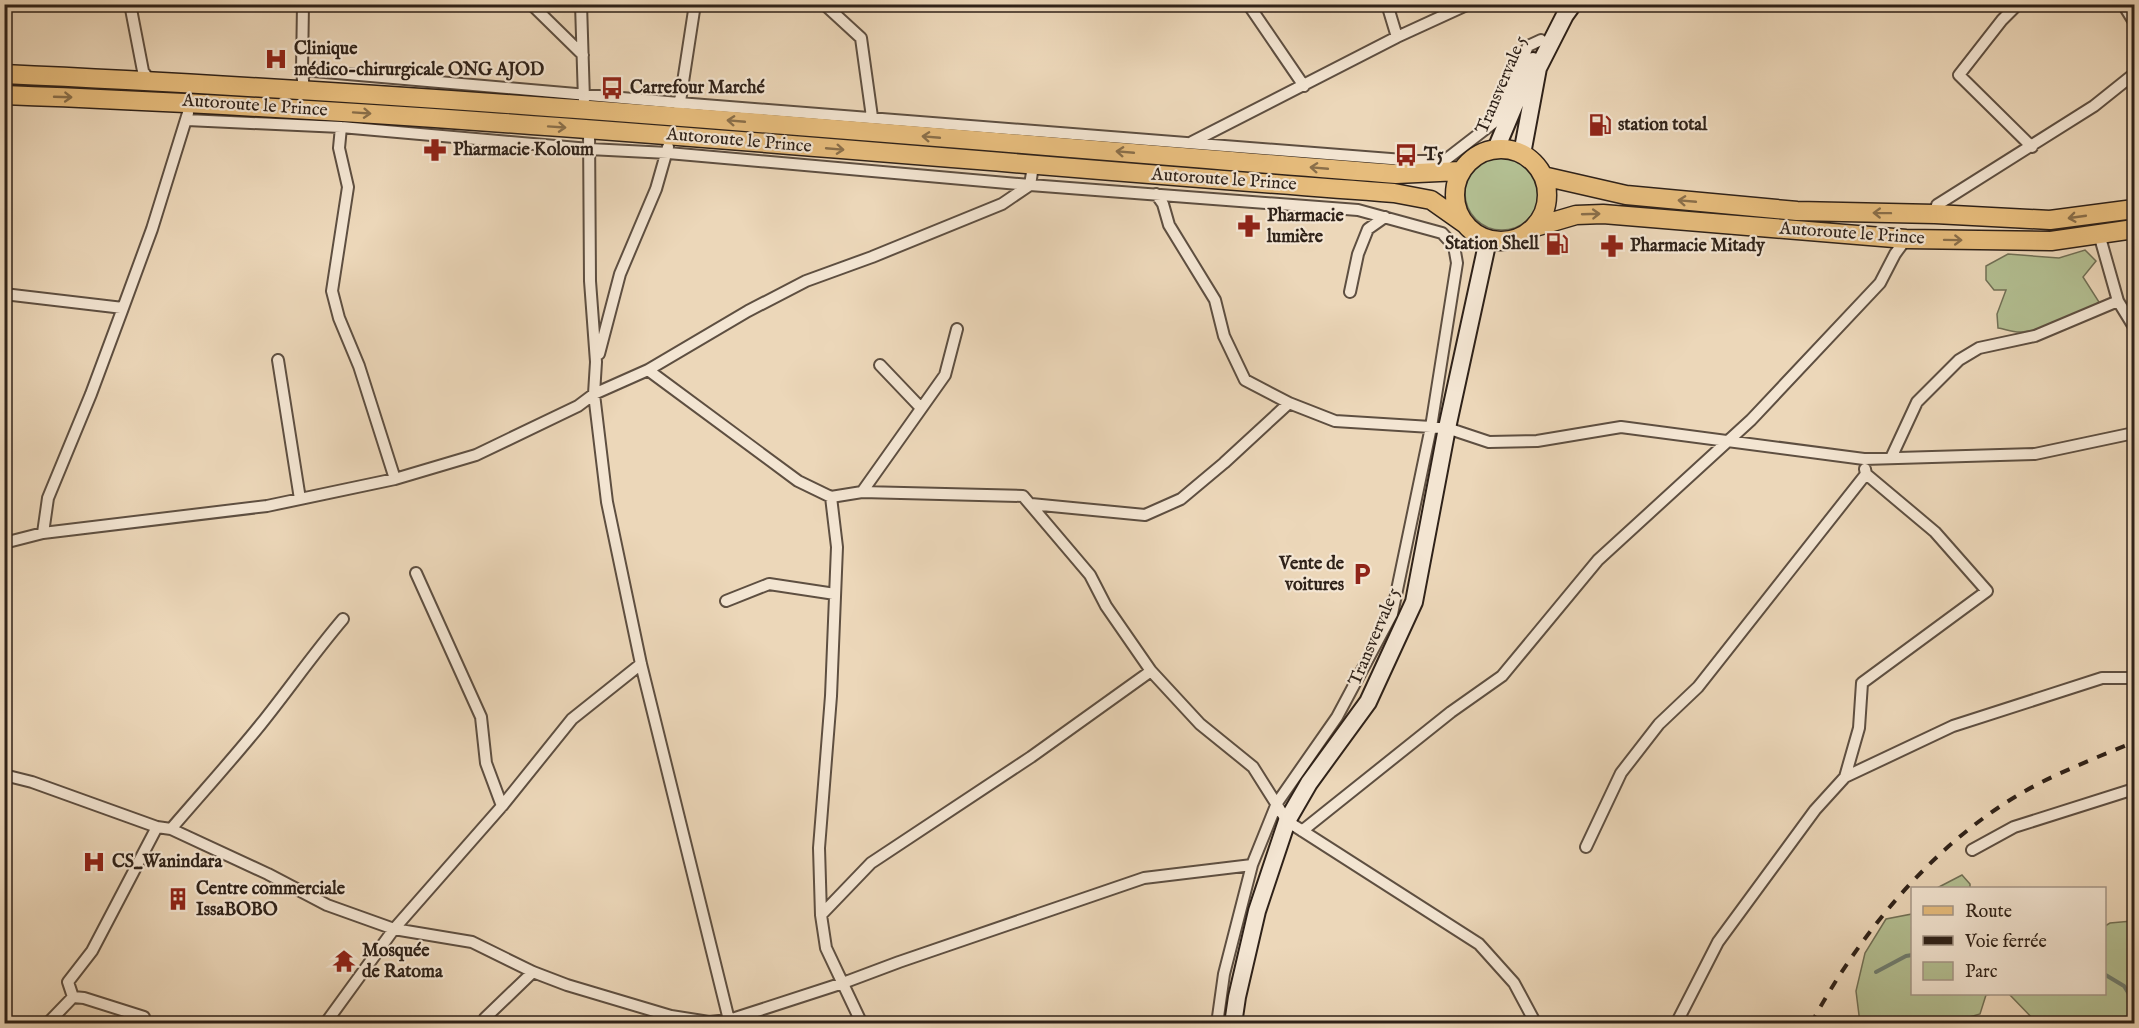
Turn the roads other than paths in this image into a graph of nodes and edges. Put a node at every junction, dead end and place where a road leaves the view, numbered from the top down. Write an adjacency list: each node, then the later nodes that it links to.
1 (130, 4): 21 (street)
2 (303, 4): 18 (street)
3 (531, 4): 17 (street)
4 (581, 4): 17 (street)
5 (695, 4): 27 (street)
6 (824, 4): 28 (street)
7 (1248, 4): 22 (street)
8 (1387, 4): 15 (street)
9 (1469, 4): 15 (street)
10 (1562, 4): 16 (main road, Transvervale 5)
11 (1574, 4): 37 (main road, Transvervale 5)
12 (2018, 4): 34 (street)
13 (2123, 4): 14 (street)
14 (2134, 22)
15 (1397, 38): 22 (street)
16 (1541, 40): 36 (main road, Transvervale 5); 38 (street)
17 (583, 55): 26 (street)
18 (302, 70): 23 (street); 26 (street)
19 (4, 74): 21 (main road, Autoroute le Prince)
20 (2134, 74): 34 (street)
21 (150, 81): 23 (main road, Autoroute le Prince)
22 (1304, 86): 32 (street)
23 (304, 91): 26 (main road, Autoroute le Prince)
24 (4, 94): 25 (main road, Autoroute le Prince, one-way to 25)
25 (190, 101): 29 (street); 31 (main road, Autoroute le Prince, one-way to 31)
26 (584, 102): 27 (main road, Autoroute le Prince)
27 (679, 110): 28 (street); 38 (main road, Autoroute le Prince, one-way to 27)
28 (872, 117): 32 (street)
29 (187, 120): 30 (street); 58 (street)
30 (341, 127): 35 (street); 74 (street)
31 (589, 129): 33 (main road, Autoroute le Prince); 35 (street)
32 (1192, 142): 38 (street)
33 (669, 144): 35 (street); 39 (main road, Autoroute le Prince, one-way to 39); 43 (street); 62 (street)
34 (2032, 147): 47 (street)
35 (589, 149): 62 (street)
36 (1496, 149): 37 (main road); 40 (main road)
37 (1522, 154): 41 (main road)
38 (1363, 164): 40 (main road, Autoroute le Prince)
39 (1034, 165): 42 (main road, Autoroute le Prince); 43 (street)
40 (1461, 171): 49 (main road)
41 (1543, 176): 47 (main road, Autoroute le Prince, one-way to 41); 50 (main road)
42 (1240, 182): 45 (street); 49 (main road, Autoroute le Prince)
43 (1030, 185): 44 (street); 64 (street)
44 (1156, 194): 45 (street); 66 (street)
45 (1237, 200): 48 (street)
46 (2134, 209): 47 (main road, Autoroute le Prince, one-way to 47)
47 (1935, 214)
48 (1385, 217): 55 (street); 68 (street)
49 (1465, 224): 54 (main road)
50 (1535, 227): 53 (main road, Autoroute le Prince, one-way to 53); 54 (main road)
51 (2134, 229): 52 (main road, Autoroute le Prince)
52 (2099, 234): 53 (main road, Autoroute le Prince, one-way to 52); 57 (street)
53 (1906, 239): 70 (street)
54 (1488, 240): 68 (main road, Transvervale 5)
55 (1350, 292)
56 (4, 294): 58 (street)
57 (2118, 302): 59 (street); 71 (street)
58 (123, 308): 79 (street)
59 (2134, 327)
60 (957, 329): 67 (street)
61 (278, 360): 77 (street)
62 (596, 362): 65 (street)
63 (880, 365): 67 (street)
64 (648, 370): 65 (street); 76 (street)
65 (594, 393): 74 (street); 85 (street)
66 (1289, 403): 68 (street); 78 (street)
67 (921, 408): 75 (street)
68 (1439, 428): 70 (street); 91 (street); 93 (main road, Transvervale 5)
69 (2134, 433): 71 (street)
70 (1727, 441): 72 (street); 96 (street)
71 (1891, 458): 72 (street)
72 (1864, 459): 73 (street)
73 (1866, 474): 89 (street); 97 (street)
74 (395, 479): 77 (street)
75 (862, 492): 76 (street); 78 (street)
76 (831, 497): 82 (street)
77 (300, 499): 79 (street)
78 (1031, 504): 86 (street)
79 (43, 533): 80 (street)
80 (8, 540)
81 (416, 573): 92 (street)
82 (835, 594): 83 (street); 100 (street)
83 (726, 601)
84 (343, 619): 95 (street)
85 (641, 664): 92 (street); 107 (street)
86 (1151, 671): 91 (street); 100 (street)
87 (2134, 678): 89 (street)
88 (4, 775): 94 (street)
89 (1845, 777): 115 (street)
90 (2134, 789): 98 (street)
91 (1277, 803): 93 (street); 99 (street)
92 (502, 806): 101 (street)
93 (1287, 822): 96 (street); 113 (main road, Transvervale 5)
94 (157, 827): 95 (street); 104 (street)
95 (171, 829): 101 (street)
96 (1302, 831): 114 (street)
97 (1586, 847)
98 (1972, 850)
99 (1252, 865): 103 (street); 112 (street)
100 (821, 915): 103 (street)
101 (394, 929): 102 (street); 109 (street)
102 (533, 972): 106 (street); 110 (street)
103 (843, 983): 107 (street); 111 (street)
104 (73, 997): 105 (street); 108 (street)
105 (144, 1017)
106 (667, 1020): 107 (street)
107 (730, 1022)
108 (47, 1023)
109 (325, 1023)
110 (483, 1023)
111 (862, 1023)
112 (1217, 1023)
113 (1233, 1023)
114 (1536, 1023)
115 (1676, 1023)

